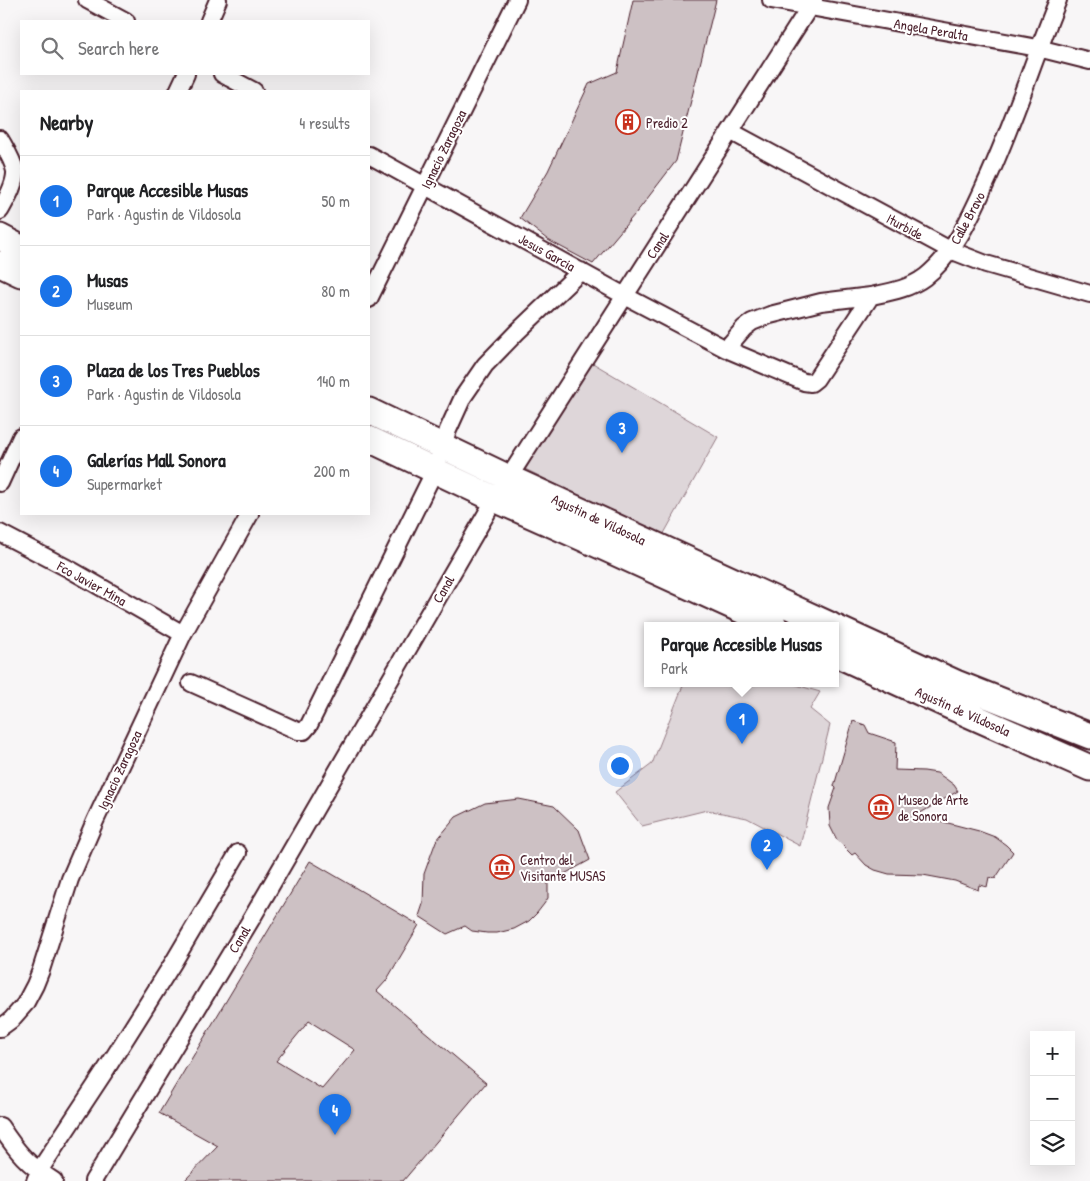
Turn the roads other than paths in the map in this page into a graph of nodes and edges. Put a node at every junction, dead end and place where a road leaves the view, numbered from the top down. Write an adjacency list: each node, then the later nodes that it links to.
1 (87, 0): 7 (street)
2 (218, 0): 8 (street)
3 (517, 0): 18 (street, Ignacio Zaragoza)
4 (771, 0): 6 (street, Angela Peralta)
5 (1058, 0): 9 (street, Calle Bravo)
6 (812, 4): 9 (street, Angela Peralta); 15 (street, Canal)
7 (124, 20)
8 (209, 20)
9 (1038, 48): 10 (street, Angela Peralta); 22 (street, Calle Bravo)
10 (1090, 61)
11 (186, 75): 13 (street)
12 (224, 75): 14 (street)
13 (178, 90)
14 (252, 90)
15 (730, 132): 22 (street, Iturbide); 27 (street, Canal)
16 (0, 139): 19 (street)
17 (370, 156): 18 (street, Jesus Garcia)
18 (425, 185): 24 (street, Jesus Garcia); 29 (street, Ignacio Zaragoza)
19 (0, 211)
20 (0, 237): 21 (main road)
21 (20, 247)
22 (950, 250): 26 (street, Iturbide); 28 (street, Calle Bravo)
23 (0, 264): 25 (main road)
24 (581, 271): 27 (street, Jesus Garcia); 34 (street)
25 (20, 274)
26 (1090, 294)
27 (625, 296): 30 (street, Jesus Garcia); 35 (street, Canal)
28 (871, 296): 30 (street); 30 (street, Jesus Garcia)
29 (370, 297)
30 (726, 349)
31 (370, 412): 34 (main road, Agustin de Vildosola)
32 (20, 439): 36 (street)
33 (370, 439): 34 (main road, Agustin de Vildosola)
34 (439, 458): 35 (main road, Agustin de Vildosola); 37 (main road, Agustin de Vildosola); 45 (street)
35 (509, 478): 37 (street, Canal); 41 (main road, Agustin de Vildosola)
36 (0, 483)
37 (495, 500): 40 (main road, Agustin de Vildosola); 53 (street, Canal)
38 (249, 515): 43 (street, Ignacio Zaragoza)
39 (0, 533): 43 (street, Fco Javier Mina)
40 (767, 622)
41 (823, 622)
42 (839, 629): 46 (main road, Agustin de Vildosola)
43 (184, 634): 49 (street, Ignacio Zaragoza)
44 (839, 655): 47 (main road, Agustin de Vildosola)
45 (191, 683)
46 (1090, 736)
47 (1090, 768)
48 (238, 853): 51 (street)
49 (0, 1028)
50 (0, 1126): 51 (street)
51 (37, 1176): 52 (street)
52 (54, 1181)
53 (93, 1181)

